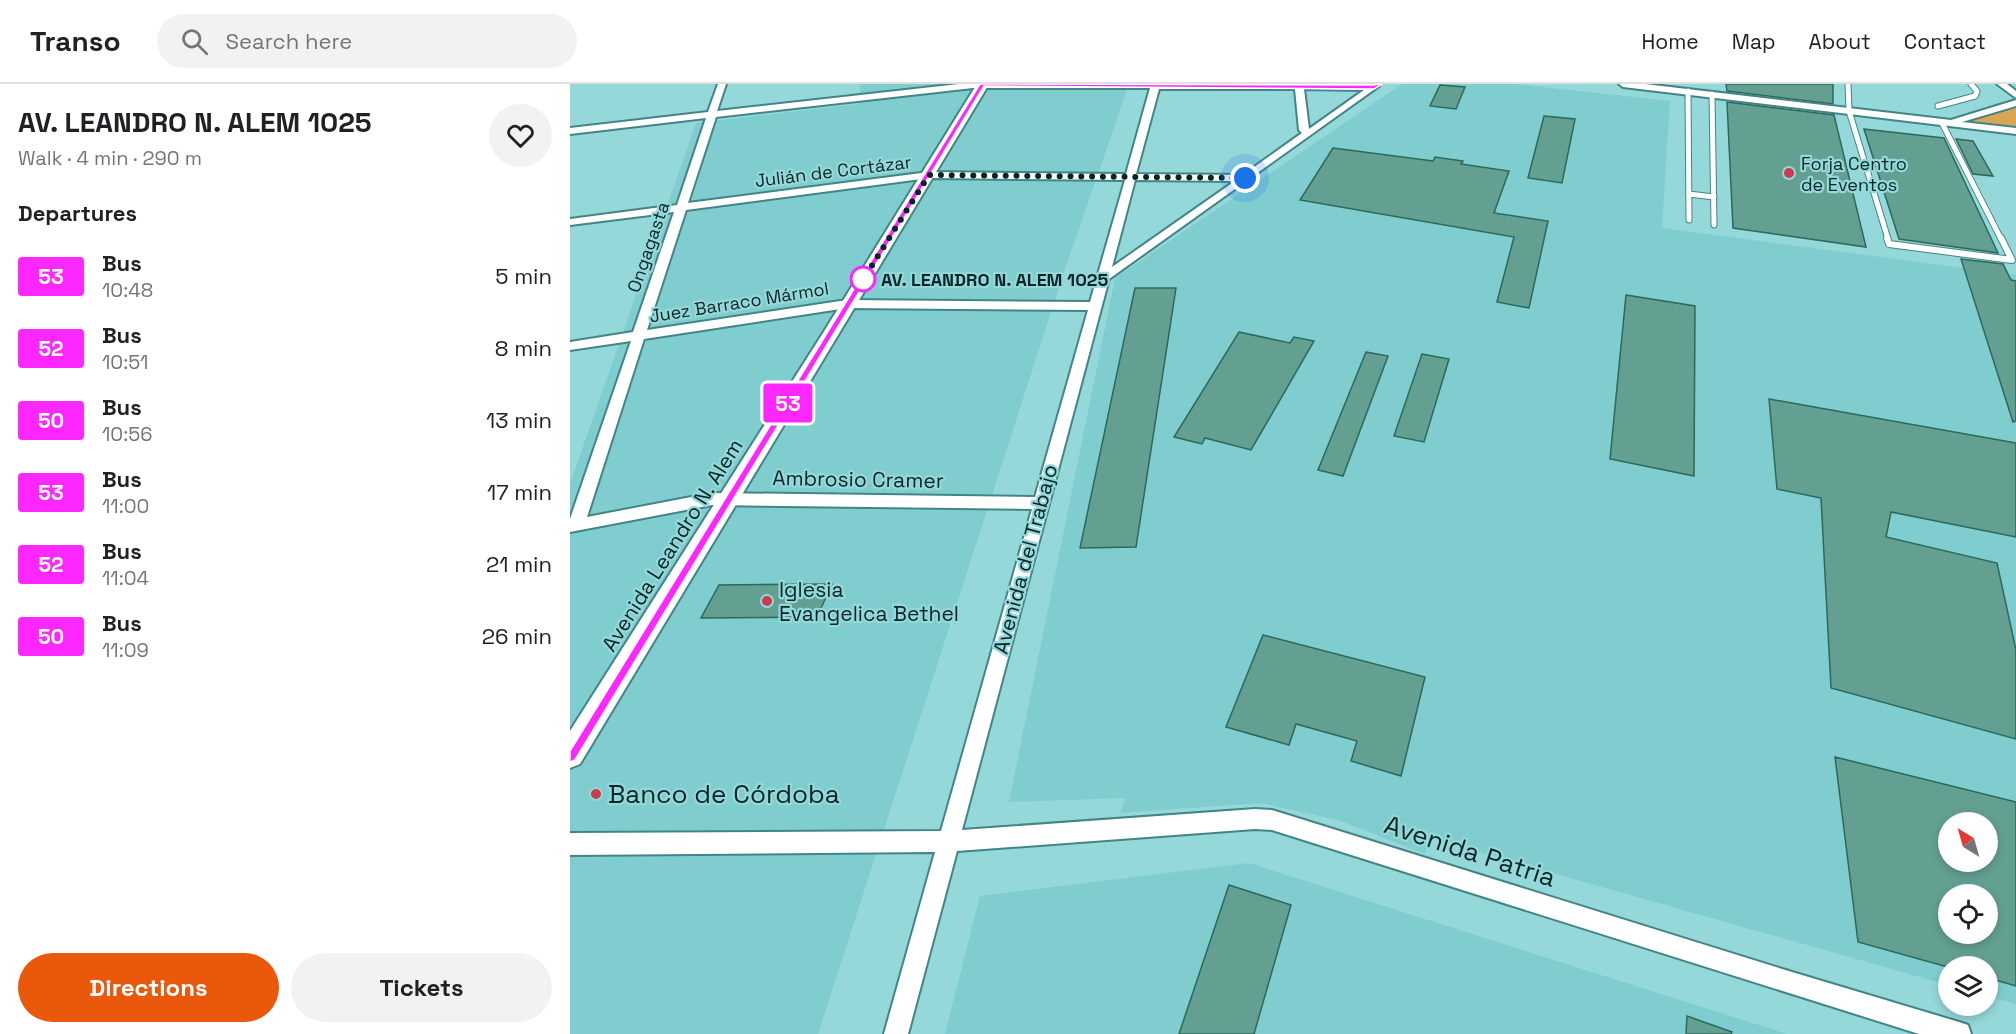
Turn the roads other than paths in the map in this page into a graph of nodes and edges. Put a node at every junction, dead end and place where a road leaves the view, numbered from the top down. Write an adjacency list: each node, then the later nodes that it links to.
1 (722, 84): 18 (street, Ongagasta)
2 (874, 84): 13 (street)
3 (982, 84): 8 (street); 13 (street); 23 (main road, Avenida Leandro N. Alem)
4 (1623, 84): 11 (street)
5 (1848, 84): 17 (lane)
6 (1971, 84): 16 (lane)
7 (2001, 84): 14 (street)
8 (1155, 85): 9 (street); 24 (street, Avenida del Trabajo)
9 (1299, 86): 10 (street); 22 (street)
10 (1376, 86): 22 (street)
11 (1688, 91): 12 (street); 26 (lane)
12 (1712, 94): 17 (street); 27 (lane)
13 (874, 96): 18 (street)
14 (2016, 96)
15 (2016, 103): 19 (street)
16 (1938, 106)
17 (1849, 111): 19 (street); 19 (lane)
18 (712, 115): 21 (street); 28 (street, Ongagasta)
19 (1945, 123): 20 (street)
20 (2016, 130)
21 (570, 131)
22 (1308, 134): 25 (street)
23 (929, 175): 24 (street, Julián de Cortázar); 28 (street, Julián de Cortázar); 33 (main road, Avenida Leandro N. Alem)
24 (1131, 176): 25 (street, Julián de Cortázar); 32 (street, Avenida del Trabajo)
25 (1245, 178): 32 (street)
26 (1689, 194): 27 (lane); 29 (lane)
27 (1714, 197): 31 (lane)
28 (681, 207): 30 (street, Julián de Cortázar); 35 (street, Ongagasta)
29 (1689, 220)
30 (570, 222)
31 (1714, 225)
32 (1103, 277): 34 (street, Avenida del Trabajo)
33 (847, 304): 34 (street, Juez Barraco Mármol); 35 (street, Juez Barraco Mármol); 37 (main road, Avenida Leandro N. Alem)
34 (1095, 306): 38 (street, Avenida del Trabajo)
35 (638, 335): 36 (street, Juez Barraco Mármol); 39 (street, Ongagasta)
36 (570, 346)
37 (729, 499): 38 (street, Ambrosio Cramer); 39 (street, Ambrosio Cramer); 40 (main road, Avenida Leandro N. Alem)
38 (1040, 503): 41 (street, Avenida del Trabajo)
39 (573, 525)
40 (570, 755)
41 (950, 841): 42 (street, Avenida Patria); 43 (street, Avenida del Trabajo); 44 (street, Avenida Patria)
42 (570, 844)
43 (896, 1034)
44 (1959, 1034)

